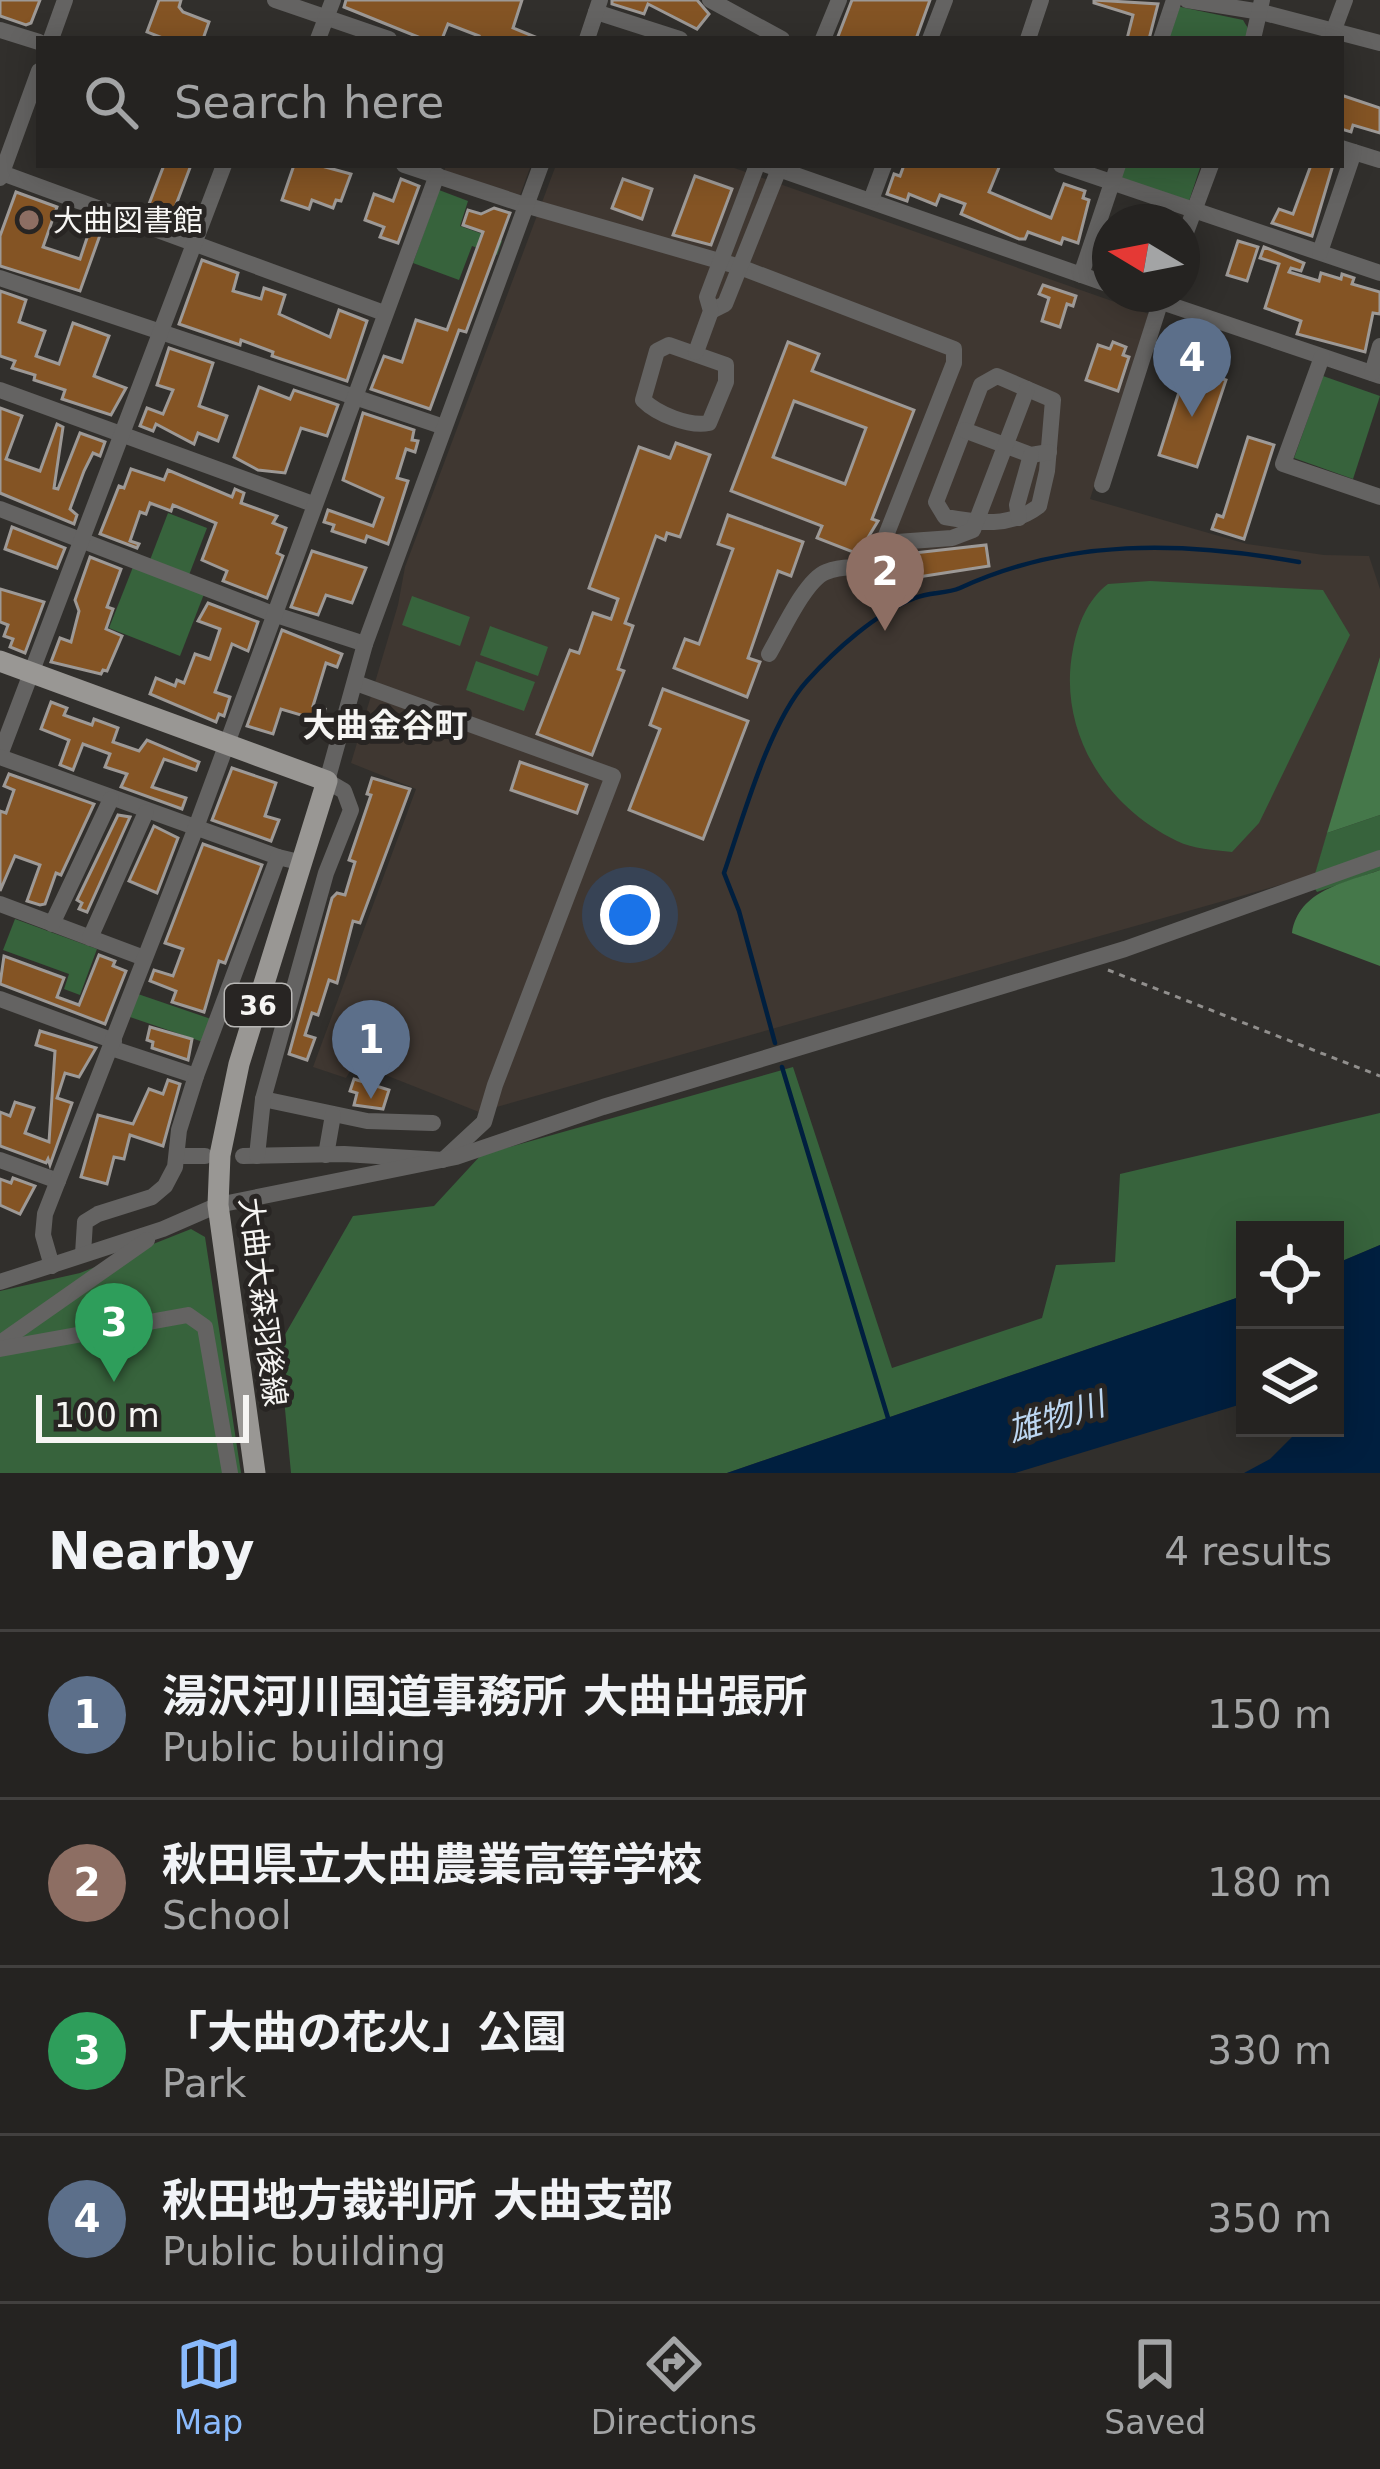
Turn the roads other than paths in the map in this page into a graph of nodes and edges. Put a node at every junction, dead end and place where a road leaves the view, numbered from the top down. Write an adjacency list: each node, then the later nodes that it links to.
1 (65, 0): 15 (street)
2 (275, 0): 12 (street)
3 (710, 0): 19 (street)
4 (839, 0): 20 (street)
5 (945, 0): 21 (street)
6 (1041, 0): 22 (street)
7 (1174, 0): 23 (street)
8 (1187, 0): 11 (street)
9 (1345, 0): 14 (street)
10 (598, 6): 17 (street); 18 (street)
11 (1262, 6): 14 (street); 24 (street)
12 (330, 9): 16 (street)
13 (0, 30): 25 (street)
14 (1333, 32): 26 (street)
15 (52, 36)
16 (383, 36)
17 (588, 36)
18 (673, 36)
19 (776, 36)
20 (824, 36)
21 (931, 36)
22 (1029, 36)
23 (1162, 36)
24 (1254, 36)
25 (36, 41)
26 (1380, 43)
27 (36, 79): 41 (street)
28 (1347, 150): 29 (street)
29 (1380, 160)
30 (223, 168): 48 (street)
31 (413, 168): 42 (street)
32 (540, 168): 46 (street)
33 (756, 168): 50 (street)
34 (773, 168): 51 (street)
35 (776, 168): 43 (street)
36 (883, 168): 43 (street)
37 (1078, 168): 40 (street)
38 (1209, 168): 45 (street)
39 (1342, 168): 49 (street)
40 (1115, 174): 44 (street); 53 (street)
41 (1, 175): 48 (street)
42 (436, 176): 46 (street); 59 (street)
43 (871, 200): 53 (street)
44 (1181, 204)
45 (1196, 204)
46 (525, 205): 50 (street); 68 (street)
47 (1200, 212): 49 (street)
48 (193, 244): 59 (street); 60 (street)
49 (1320, 252): 52 (street)
50 (720, 262): 51 (street); 56 (street)
51 (740, 267): 56 (street); 79 (street)
52 (1380, 273)
53 (1082, 275): 55 (street)
54 (0, 278): 60 (street)
55 (1092, 279)
56 (711, 311): 62 (street)
57 (1158, 312): 73 (street)
58 (1200, 312): 63 (street)
59 (384, 313): 67 (street)
60 (161, 332): 67 (street); 70 (street)
61 (1380, 346): 64 (street)
62 (696, 352): 62 (street)
63 (1322, 357): 64 (street); 74 (street)
64 (1376, 375)
65 (1028, 389): 69 (street); 71 (street); 72 (street)
66 (0, 390): 70 (street)
67 (353, 397): 68 (street); 75 (street)
68 (444, 427): 81 (street)
69 (964, 430): 72 (street); 77 (street)
70 (122, 434): 75 (street); 78 (street)
71 (1042, 434): 72 (street); 77 (street)
72 (1006, 446): 77 (street)
73 (1102, 485)
74 (1380, 497)
75 (313, 504): 80 (street)
76 (0, 509): 78 (street)
77 (978, 523): 79 (street)
78 (81, 541): 80 (street); 84 (street)
79 (883, 543): 82 (street)
80 (272, 614): 81 (street); 86 (street)
81 (365, 644): 85 (street)
82 (769, 653)
83 (0, 661): 84 (main road)
84 (31, 673): 86 (main road); 87 (street)
85 (356, 683): 88 (street); 109 (street)
86 (225, 746): 88 (main road); 91 (street)
87 (0, 756): 89 (street)
88 (327, 781): 94 (main road, 大曲大森羽後線 / 36); 102 (street)
89 (111, 799): 90 (street); 96 (street)
90 (146, 812): 91 (street); 97 (street)
91 (195, 830): 92 (street); 98 (street)
92 (278, 857): 94 (street); 101 (street)
93 (1380, 858): 109 (street)
94 (303, 863): 111 (main road, 大曲大森羽後線 / 36)
95 (0, 904): 96 (street)
96 (52, 924): 97 (street)
97 (90, 938): 98 (street)
98 (144, 958): 100 (street)
99 (0, 999): 100 (street)
100 (113, 1045): 101 (street); 110 (street)
101 (196, 1076): 106 (street)
102 (263, 1099): 103 (street); 105 (street)
103 (332, 1115): 104 (street); 105 (street)
104 (434, 1123)
105 (326, 1155): 109 (street)
106 (177, 1156): 107 (street); 113 (street)
107 (205, 1156)
108 (0, 1160): 110 (street)
109 (443, 1160): 111 (street)
110 (58, 1181): 114 (street)
111 (218, 1205): 112 (street); 118 (main road, 大曲大森羽後線 / 36)
112 (163, 1229): 113 (street); 116 (street)
113 (83, 1254): 114 (street)
114 (52, 1265): 115 (street)
115 (0, 1282)
116 (0, 1346): 117 (street)
117 (230, 1473)
118 (256, 1473)

